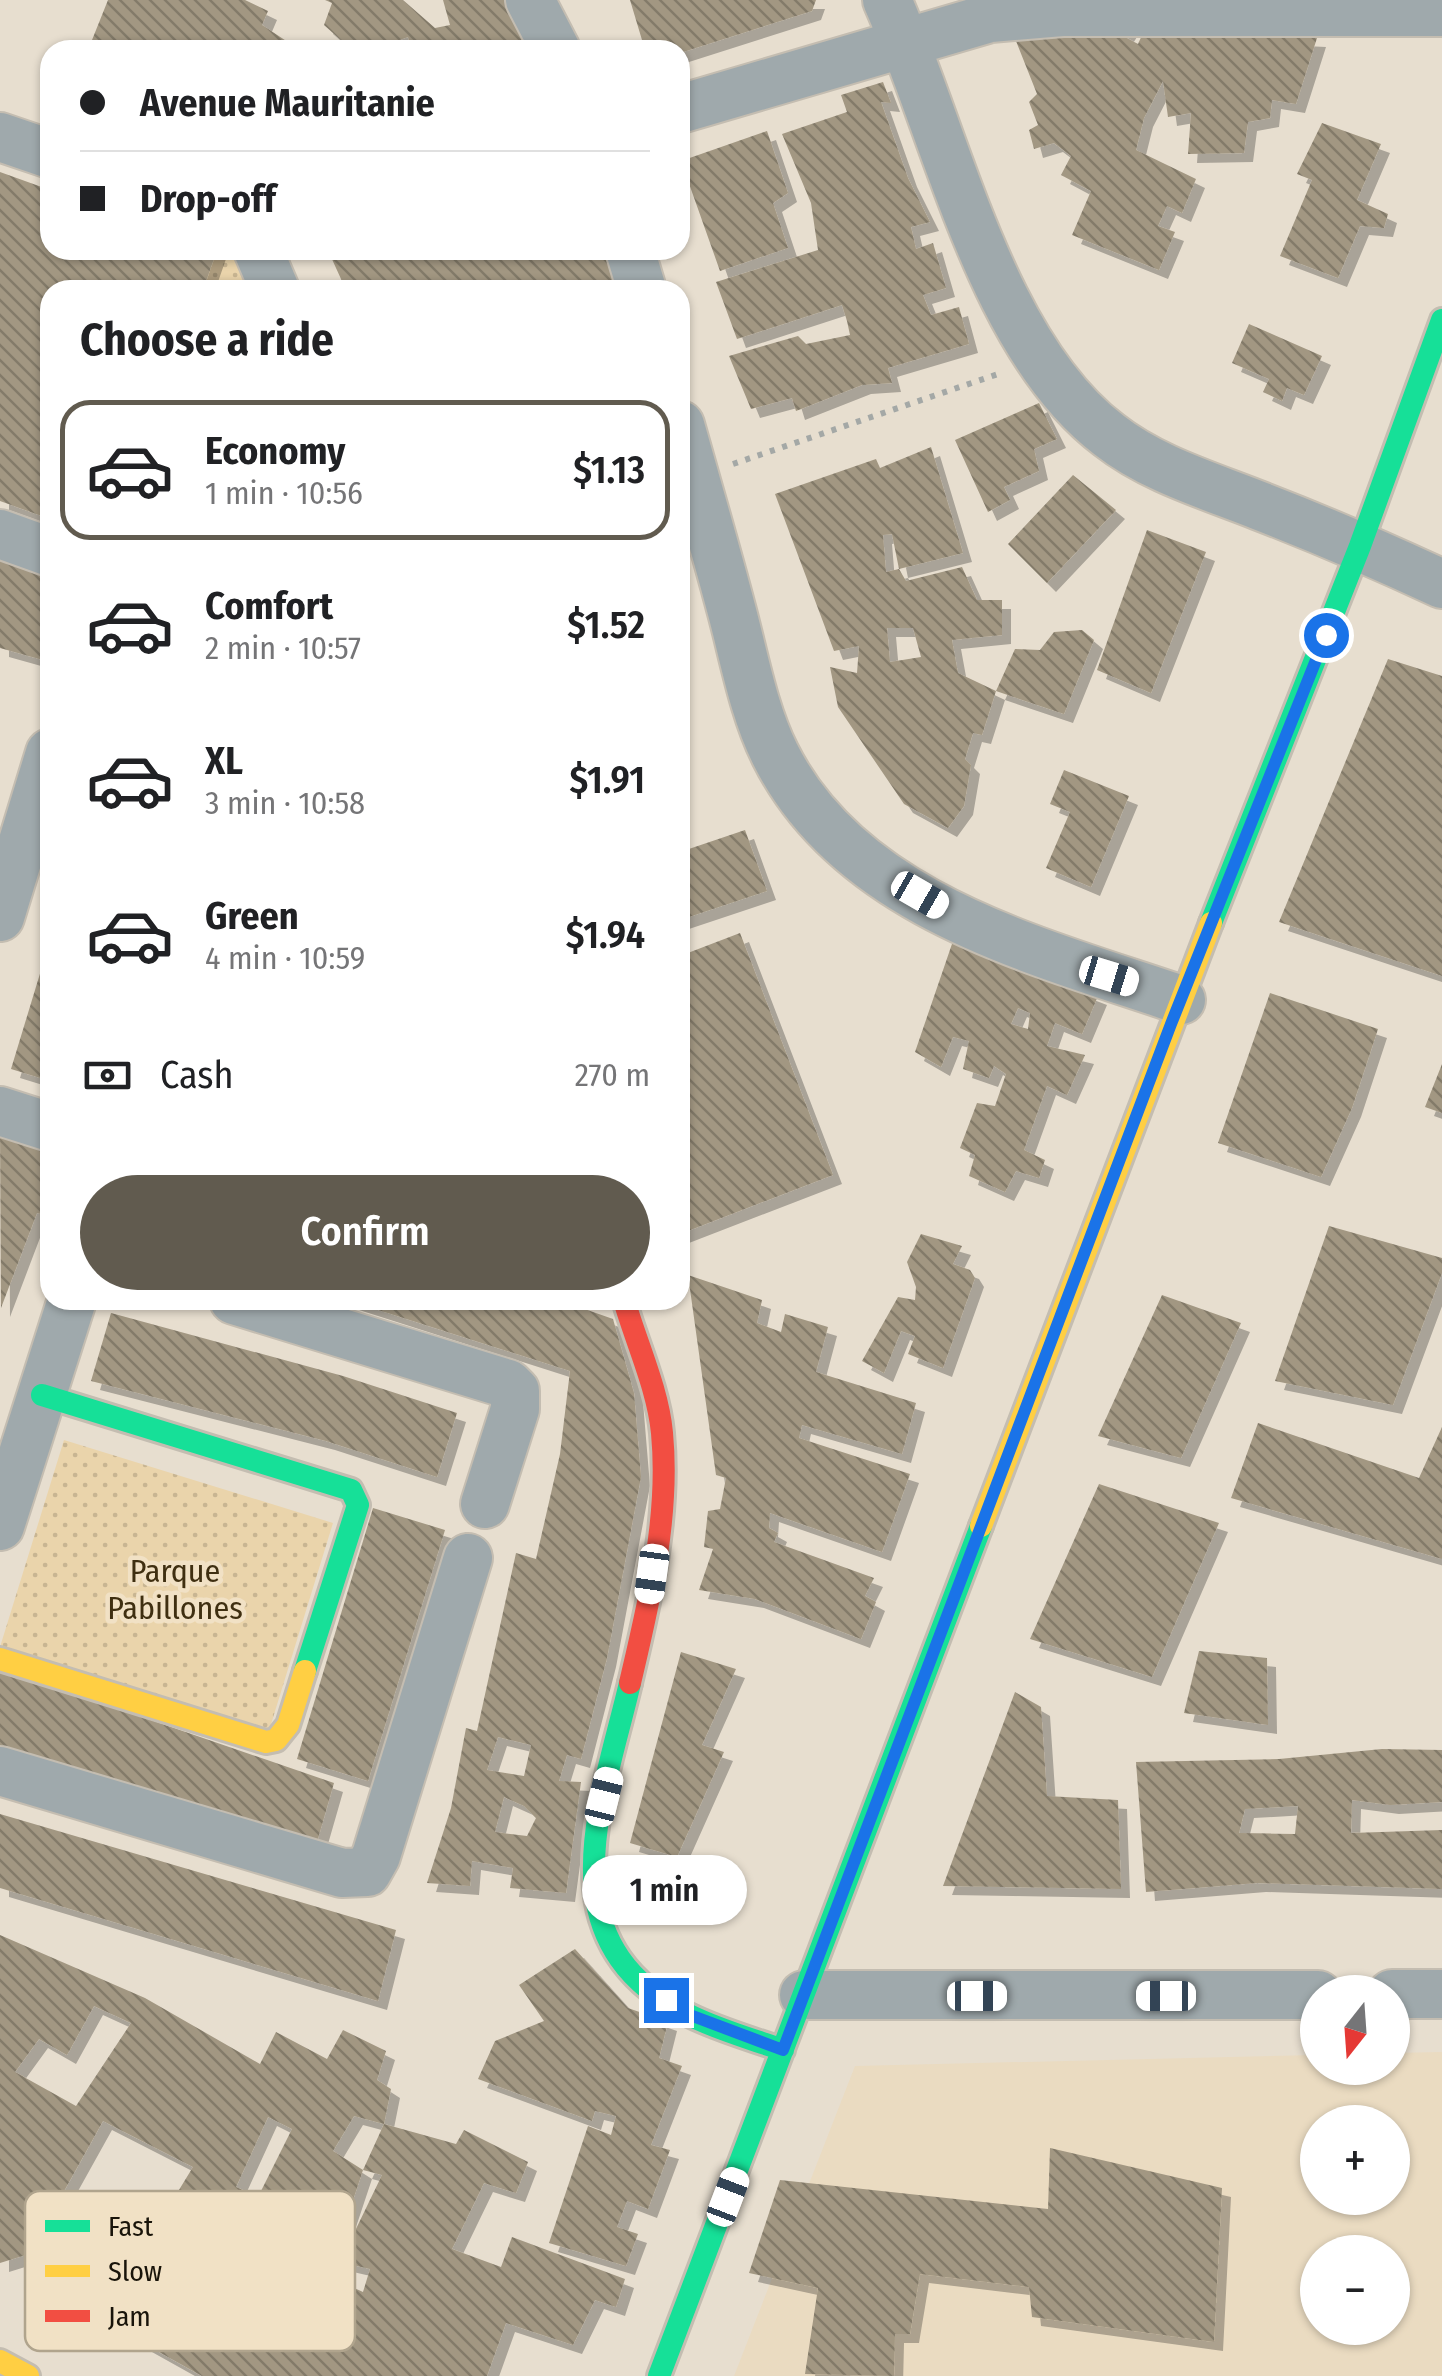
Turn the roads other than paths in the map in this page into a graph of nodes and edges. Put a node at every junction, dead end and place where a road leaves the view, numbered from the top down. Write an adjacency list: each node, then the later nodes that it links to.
1 (530, 0): 4 (street)
2 (1442, 12): 3 (street)
3 (896, 20): 5 (street); 11 (street)
4 (551, 40)
5 (690, 105)
6 (0, 137): 7 (street)
7 (40, 151)
8 (1442, 320): 11 (street)
9 (690, 489): 16 (street)
10 (0, 534): 12 (street)
11 (1360, 546): 13 (street); 16 (street)
12 (40, 548)
13 (1442, 584)
14 (40, 786): 15 (street)
15 (0, 917)
16 (1181, 1000): 30 (street)
17 (0, 1111): 18 (street)
18 (40, 1124)
19 (69, 1310): 22 (street)
20 (267, 1310): 23 (street)
21 (624, 1310): 32 (street)
22 (42, 1395): 24 (street); 26 (street)
23 (485, 1504)
24 (2, 1512)
25 (468, 1558): 27 (street)
26 (0, 1659)
27 (0, 1771)
28 (1410, 1994): 29 (street)
29 (1442, 1994)
30 (804, 1995): 31 (street); 32 (street)
31 (1300, 1995)
32 (783, 2050): 35 (street)
33 (0, 2361): 34 (street)
34 (28, 2376)
35 (659, 2376)

